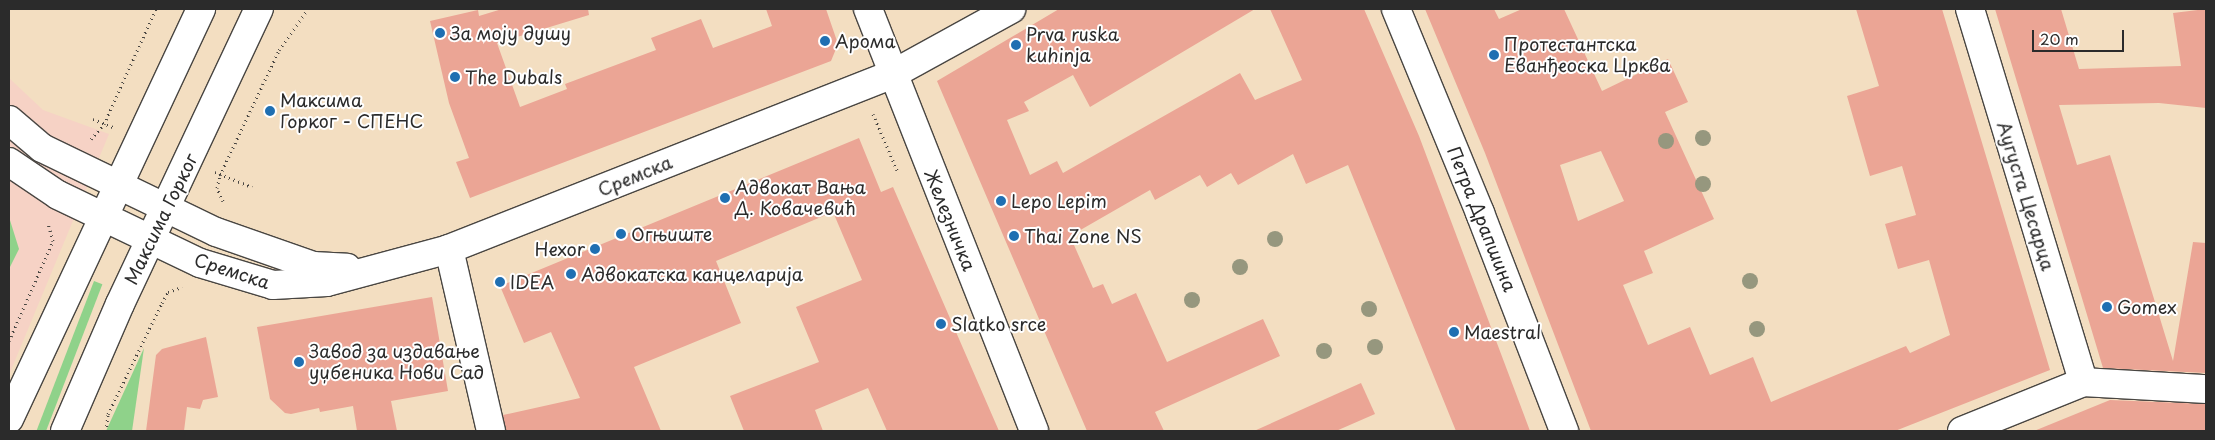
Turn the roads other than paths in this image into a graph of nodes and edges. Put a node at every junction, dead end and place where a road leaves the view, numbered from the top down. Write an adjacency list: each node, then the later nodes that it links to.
1 (201, 9): 10 (street)
2 (259, 9): 11 (street, Максима Горког)
3 (868, 9): 7 (street, Железничка)
4 (1011, 9): 7 (street, Сремска)
5 (1396, 9): 22 (street, Петра Драпшина)
6 (1970, 9): 16 (street, Аугуста Цесарца)
7 (893, 74): 14 (street, Сремска); 21 (street, Железничка)
8 (9, 120): 10 (street, Сремска)
9 (9, 162): 12 (street, Сремска)
10 (118, 186): 11 (street, Сремска); 12 (street)
11 (167, 208): 13 (street, Максима Горког); 15 (street, Сремска)
12 (102, 217): 13 (street, Сремска); 18 (street)
13 (152, 239): 15 (street, Сремска); 19 (street, Максима Горког)
14 (449, 249): 15 (street, Сремска); 20 (street)
15 (376, 271)
16 (2083, 382): 17 (street); 23 (street)
17 (2206, 389)
18 (9, 419)
19 (65, 431)
20 (491, 431)
21 (1034, 431)
22 (1564, 431)
23 (1962, 431)

